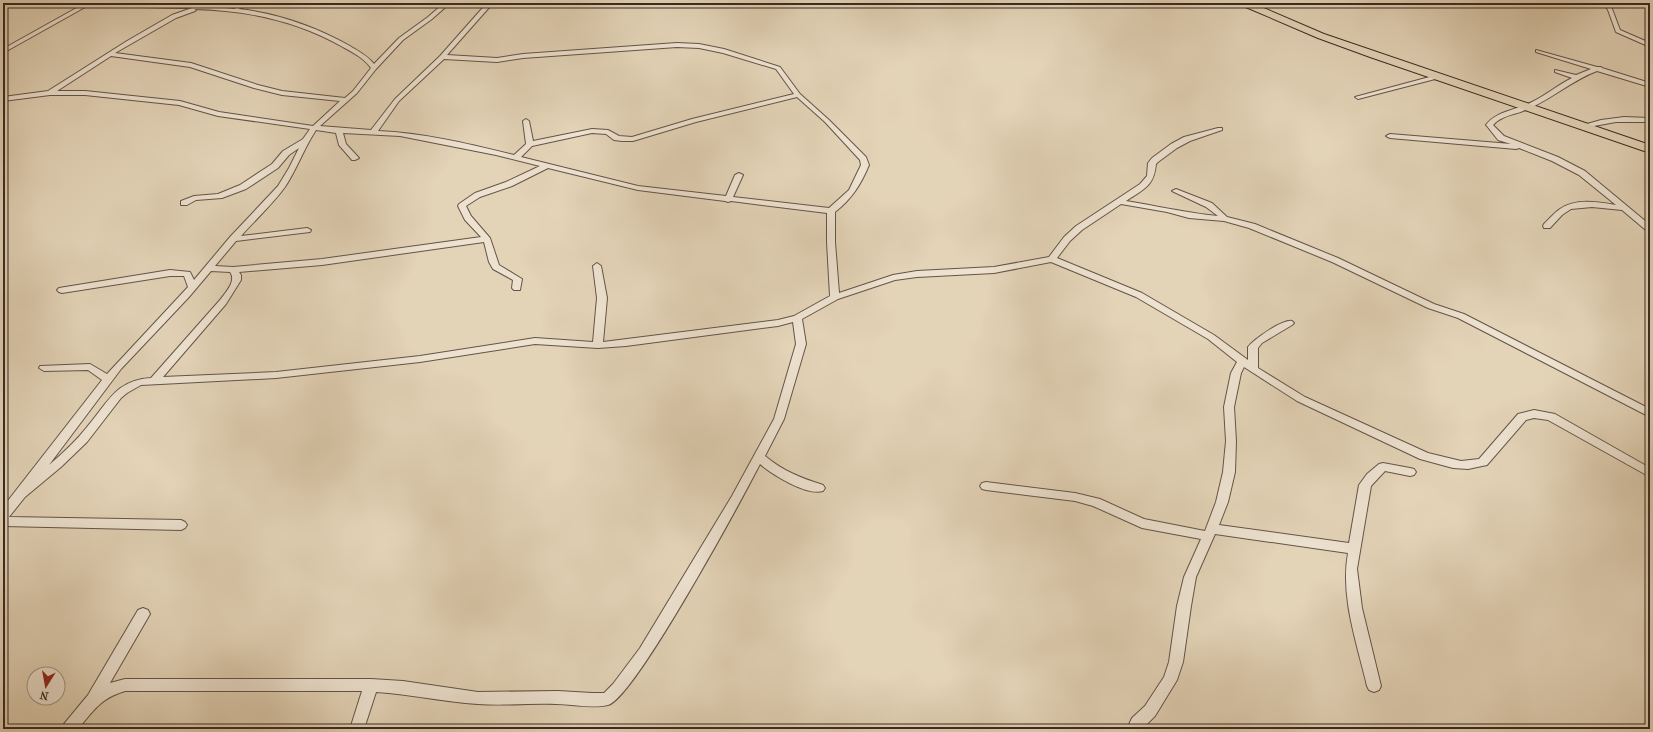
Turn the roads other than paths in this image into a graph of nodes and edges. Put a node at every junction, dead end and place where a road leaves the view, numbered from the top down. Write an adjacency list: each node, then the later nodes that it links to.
1 (41, 3): 2 (street)
2 (75, 3): 8 (street)
3 (254, 3): 10 (street)
4 (447, 3): 16 (street)
5 (490, 3): 15 (street)
6 (1244, 3): 19 (highway)
7 (1606, 3): 11 (street)
8 (86, 5): 9 (street); 12 (street)
9 (206, 8): 10 (street); 14 (street)
10 (246, 9): 16 (street)
11 (1650, 46)
12 (3, 51)
13 (1538, 51): 17 (street)
14 (111, 54): 22 (street); 26 (street)
15 (442, 57): 23 (street); 34 (street)
16 (374, 68): 26 (street)
17 (1598, 68): 20 (street); 21 (street)
18 (1557, 71): 20 (street)
19 (1437, 77): 24 (street); 27 (highway)
20 (1576, 77): 27 (street)
21 (1650, 85)
22 (50, 93): 25 (street); 31 (street)
23 (798, 95): 37 (street); 51 (street)
24 (1358, 97)
25 (3, 99)
26 (347, 100): 31 (street)
27 (1528, 107): 30 (highway); 40 (street)
28 (526, 120): 37 (street)
29 (1650, 120): 30 (street)
30 (1583, 126): 38 (highway)
31 (314, 128): 33 (street); 36 (street)
32 (1220, 130): 48 (street)
33 (339, 131): 34 (street); 42 (street)
34 (373, 133): 43 (street)
35 (1390, 136): 40 (street)
36 (306, 140): 49 (street); 57 (street)
37 (530, 144): 43 (street)
38 (1635, 144): 39 (street); 41 (highway)
39 (1650, 144)
40 (1524, 148): 50 (street)
41 (1650, 149)
42 (355, 158)
43 (515, 158): 44 (street)
44 (546, 166): 47 (street); 56 (street)
45 (739, 175): 47 (street)
46 (1176, 191): 52 (street)
47 (728, 200): 51 (street)
48 (1121, 202): 52 (street); 58 (street)
49 (184, 204)
50 (1623, 208): 53 (street); 54 (street)
51 (831, 211): 65 (street)
52 (1224, 219): 74 (street)
53 (1547, 226)
54 (1650, 229)
55 (307, 230): 57 (street)
56 (483, 235): 61 (street); 63 (street)
57 (233, 239): 60 (street)
58 (1052, 259): 65 (street); 69 (street)
59 (597, 266): 68 (street)
60 (208, 268): 61 (street); 62 (street)
61 (233, 270): 73 (street)
62 (192, 287): 64 (street); 72 (street)
63 (517, 288)
64 (62, 290)
65 (835, 296): 66 (street)
66 (797, 318): 68 (street); 75 (street)
67 (1289, 323): 71 (street)
68 (598, 345): 73 (street)
69 (1242, 361): 71 (street); 84 (street)
70 (44, 368): 72 (street)
71 (1253, 369): 77 (street)
72 (107, 379): 80 (street)
73 (153, 382): 80 (street)
74 (1650, 413)
75 (759, 457): 79 (street); 87 (street)
76 (1410, 472): 85 (street)
77 (1650, 474)
78 (986, 486): 84 (street)
79 (819, 488)
80 (21, 494): 81 (street)
81 (3, 516)
82 (3, 522): 83 (street)
83 (181, 525)
84 (1211, 533): 85 (street); 92 (street)
85 (1355, 549): 88 (street)
86 (143, 614): 89 (street)
87 (372, 685): 89 (street); 91 (street)
88 (1374, 686)
89 (93, 700): 90 (street)
90 (69, 729)
91 (357, 729)
92 (1134, 729)

